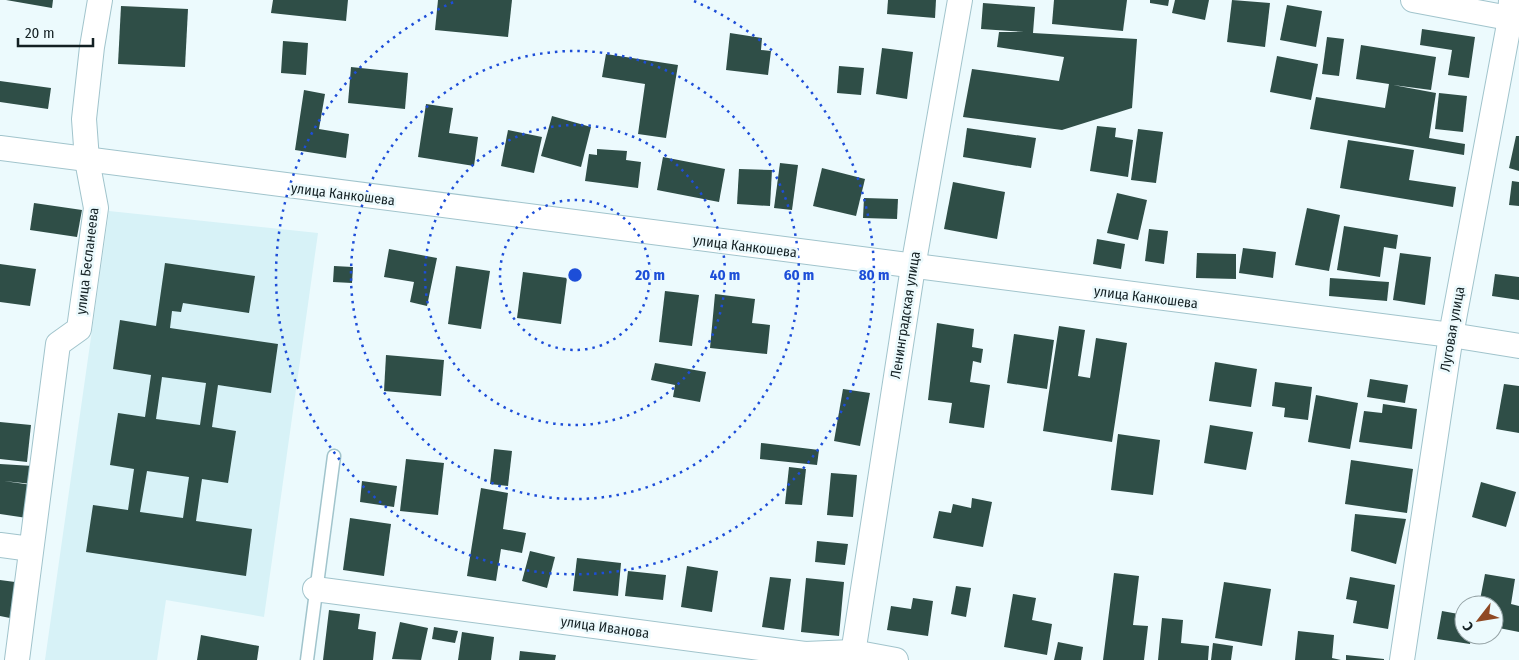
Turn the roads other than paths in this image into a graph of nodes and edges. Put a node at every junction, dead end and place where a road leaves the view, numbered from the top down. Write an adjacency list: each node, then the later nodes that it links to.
1 (100, 0): 6 (street, улица Бесланеева)
2 (960, 0): 7 (street, Ленинградская улица)
3 (1413, 0): 4 (street)
4 (1513, 13): 8 (street, Луговая улица)
5 (0, 148): 6 (street, улица Канкошева)
6 (87, 160): 7 (street, улица Канкошева); 12 (street, улица Бесланеева)
7 (912, 267): 8 (street, улица Канкошева); 14 (street, Ленинградская улица)
8 (1450, 335): 9 (street, улица Канкошева); 18 (street, Луговая улица)
9 (1519, 346)
10 (334, 456): 13 (lane)
11 (0, 545): 12 (street)
12 (31, 549): 15 (street, улица Бесланеева)
13 (315, 589): 14 (street, улица Иванова); 16 (lane)
14 (852, 656): 17 (street, улица Иванова)
15 (17, 660)
16 (307, 660)
17 (896, 660)
18 (1402, 660)

